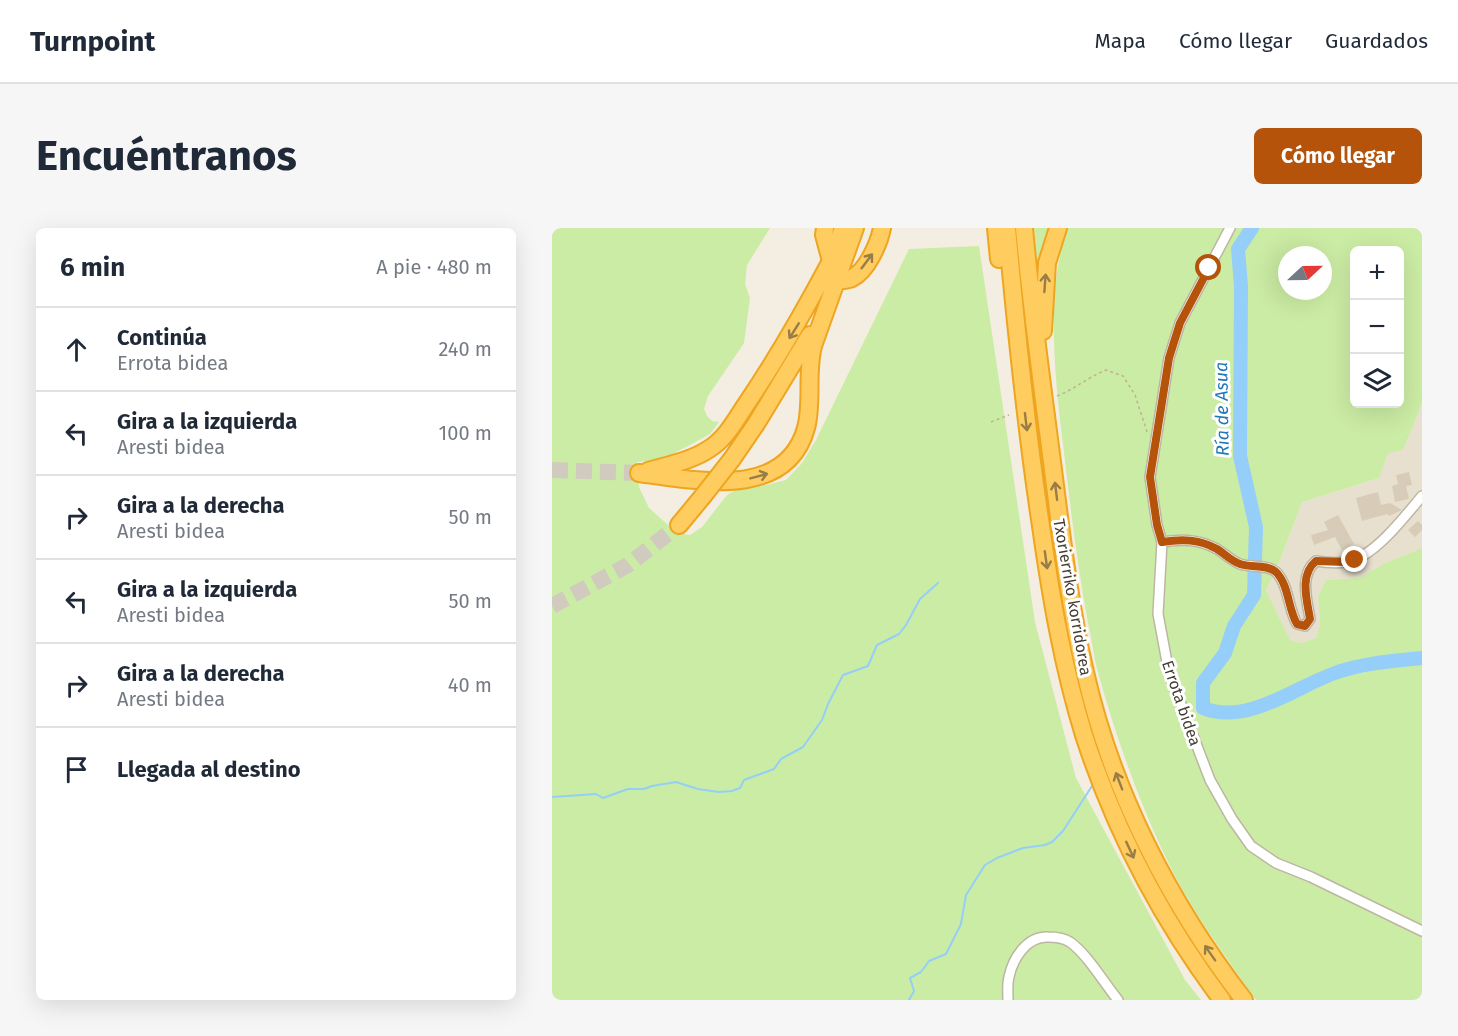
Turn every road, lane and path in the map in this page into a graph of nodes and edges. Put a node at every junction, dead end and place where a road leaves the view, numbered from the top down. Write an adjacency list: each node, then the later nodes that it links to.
1 (825, 228): 10 (highway)
2 (843, 228): 10 (highway)
3 (855, 228): 11 (highway)
4 (882, 228): 11 (highway, one-way to 4)
5 (996, 228): 14 (highway)
6 (1007, 228): 14 (highway, Txorierriko korridorea)
7 (1024, 228): 13 (highway, Txorierriko korridorea)
8 (1058, 228): 13 (highway, one-way to 8)
9 (1230, 228): 21 (street, Errota bidea)
10 (831, 261): 11 (highway, one-way to 11); 12 (highway)
11 (837, 281): 12 (highway)
12 (811, 333): 20 (highway, bridge)
13 (1039, 362): 26 (highway, Txorierriko korridorea, one-way to 13)
14 (1022, 384): 25 (highway, Txorierriko korridorea, one-way to 25)
15 (1057, 396): 18 (path)
16 (1010, 415): 17 (path)
17 (991, 422)
18 (1148, 443)
19 (1422, 496): 21 (street)
20 (679, 525)
21 (1162, 542): 22 (street, Errota bidea)
22 (1422, 931)
23 (1008, 1000): 24 (street)
24 (1118, 1000)
25 (1222, 1000)
26 (1244, 1000)

